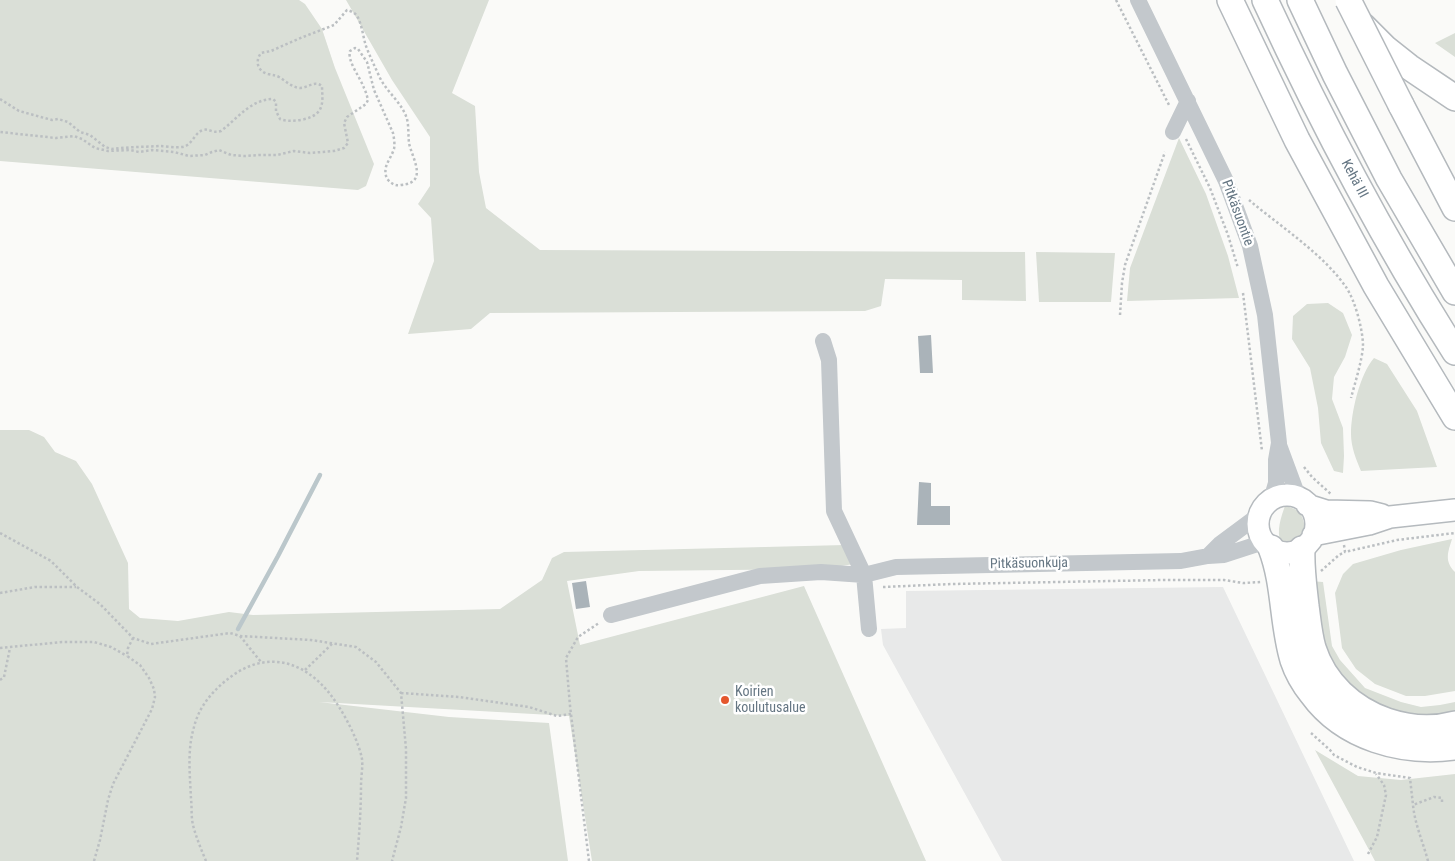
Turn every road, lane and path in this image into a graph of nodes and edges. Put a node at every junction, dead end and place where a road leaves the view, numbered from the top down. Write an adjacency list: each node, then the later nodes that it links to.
1 (1138, 0): 9 (street, Pitkäsuontie)
2 (1230, 0): 20 (highway)
3 (1266, 0): 18 (highway, Kehä III)
4 (1300, 0): 15 (highway)
5 (1340, 0): 7 (highway)
6 (1348, 0): 14 (highway, bridge)
7 (1455, 98)
8 (0, 99): 10 (path)
9 (1188, 101): 11 (street); 21 (street, Pitkäsuontie)
10 (0, 132)
11 (1173, 132)
12 (1165, 152): 16 (path)
13 (1248, 199): 19 (path)
14 (1455, 208)
15 (1455, 292)
16 (1120, 315)
17 (823, 341): 32 (street)
18 (1455, 352)
19 (1351, 398)
20 (1455, 417)
21 (1279, 443): 22 (street, Pitkäsuontie); 23 (street, Pitkäsuontie)
22 (1303, 502): 23 (main road); 25 (main road); 27 (main road)
23 (1265, 508): 28 (main road); 30 (street)
24 (1455, 510): 25 (main road)
25 (1390, 517): 27 (main road)
26 (0, 533): 33 (path)
27 (1308, 542): 28 (main road); 31 (highway)
28 (1267, 545): 30 (street, Pitkäsuonkuja); 31 (highway)
29 (1345, 552): 31 (path)
30 (1208, 556): 32 (street, Pitkäsuonkuja)
31 (1292, 579): 32 (path); 48 (highway); 50 (highway)
32 (864, 581): 35 (street, Pitkäsuonkuja); 36 (street)
33 (77, 587): 34 (path); 38 (path)
34 (0, 593)
35 (610, 615): 47 (path)
36 (869, 629)
37 (240, 636): 38 (path); 39 (path); 43 (path)
38 (132, 638): 42 (path)
39 (333, 643): 44 (path); 46 (path)
40 (0, 648): 41 (path)
41 (10, 648): 42 (path); 45 (path)
42 (127, 656): 55 (path)
43 (261, 662): 44 (path); 56 (path)
44 (305, 670): 57 (path)
45 (0, 680)
46 (401, 693): 47 (path); 58 (path)
47 (571, 714): 59 (path)
48 (1455, 724)
49 (1311, 733): 51 (path)
50 (1455, 747)
51 (1376, 773): 53 (path); 54 (path)
52 (1442, 803): 53 (path)
53 (1413, 804): 60 (path)
54 (1368, 854)
55 (94, 861)
56 (206, 861)
57 (357, 861)
58 (392, 861)
59 (590, 861)
60 (1428, 861)

